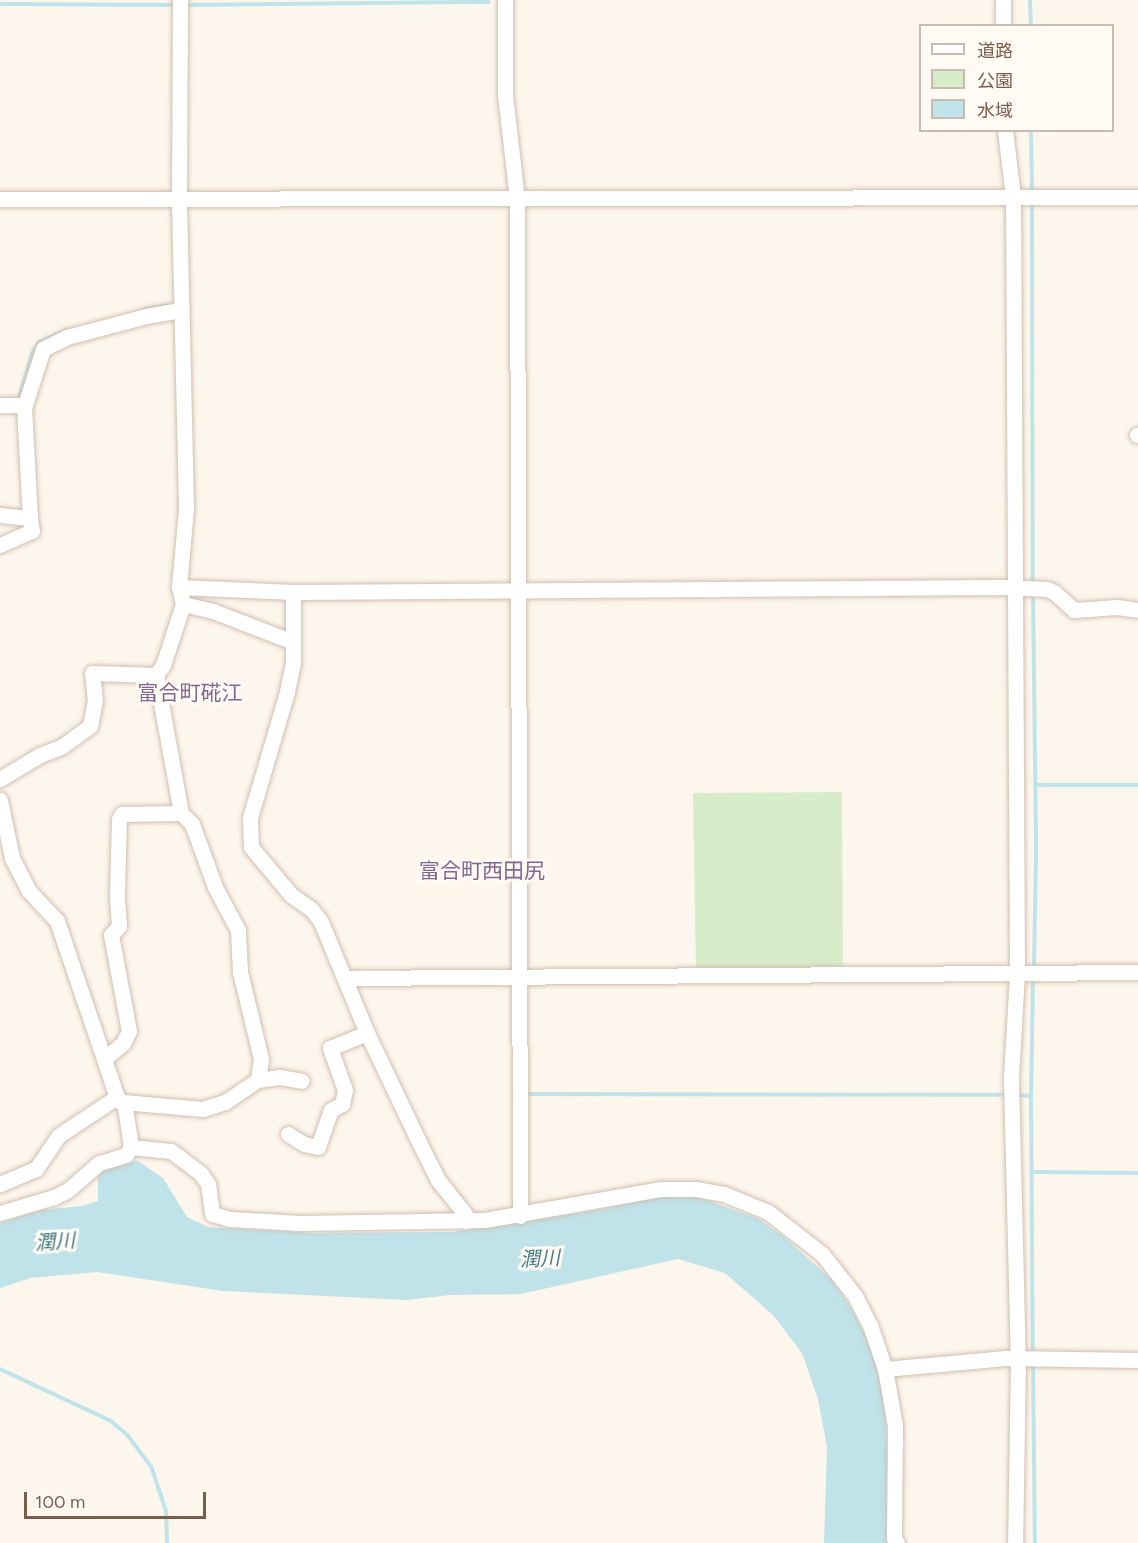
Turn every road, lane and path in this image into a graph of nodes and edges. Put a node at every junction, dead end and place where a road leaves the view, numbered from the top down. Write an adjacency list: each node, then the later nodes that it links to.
1 (180, 0): 8 (street)
2 (505, 0): 9 (street)
3 (1003, 0): 4 (street)
4 (1003, 24)
5 (1005, 132): 6 (street)
6 (1017, 197): 7 (street); 9 (street); 18 (street)
7 (1138, 197)
8 (179, 198): 9 (street); 10 (street); 11 (street)
9 (517, 198): 19 (street)
10 (0, 199)
11 (181, 310): 13 (street); 17 (street)
12 (0, 405): 13 (street)
13 (25, 405): 15 (street)
14 (0, 515): 15 (street)
15 (30, 518): 16 (street)
16 (0, 545)
17 (179, 587): 20 (street); 21 (street)
18 (1018, 588): 19 (street); 22 (street); 29 (street)
19 (519, 589): 20 (street); 30 (street)
20 (293, 592): 23 (street)
21 (183, 604): 23 (street); 24 (street)
22 (1138, 610)
23 (293, 642): 31 (street)
24 (156, 675): 25 (street); 27 (street)
25 (0, 779)
26 (0, 800): 33 (street)
27 (181, 813): 33 (street); 34 (street)
28 (1138, 972): 29 (street)
29 (1019, 974): 30 (street); 43 (street)
30 (519, 975): 31 (street); 41 (street)
31 (345, 978): 32 (street)
32 (367, 1033): 37 (street); 42 (street)
33 (104, 1059): 36 (street)
34 (258, 1080): 35 (street); 36 (street)
35 (302, 1081)
36 (121, 1102): 38 (street); 39 (street)
37 (288, 1134)
38 (130, 1143): 40 (street); 42 (street)
39 (0, 1184)
40 (0, 1213)
41 (520, 1215): 42 (street); 45 (street)
42 (466, 1221)
43 (1018, 1359): 44 (street); 45 (street); 47 (street)
44 (1138, 1360)
45 (885, 1369): 46 (street)
46 (897, 1543)
47 (1015, 1543)

